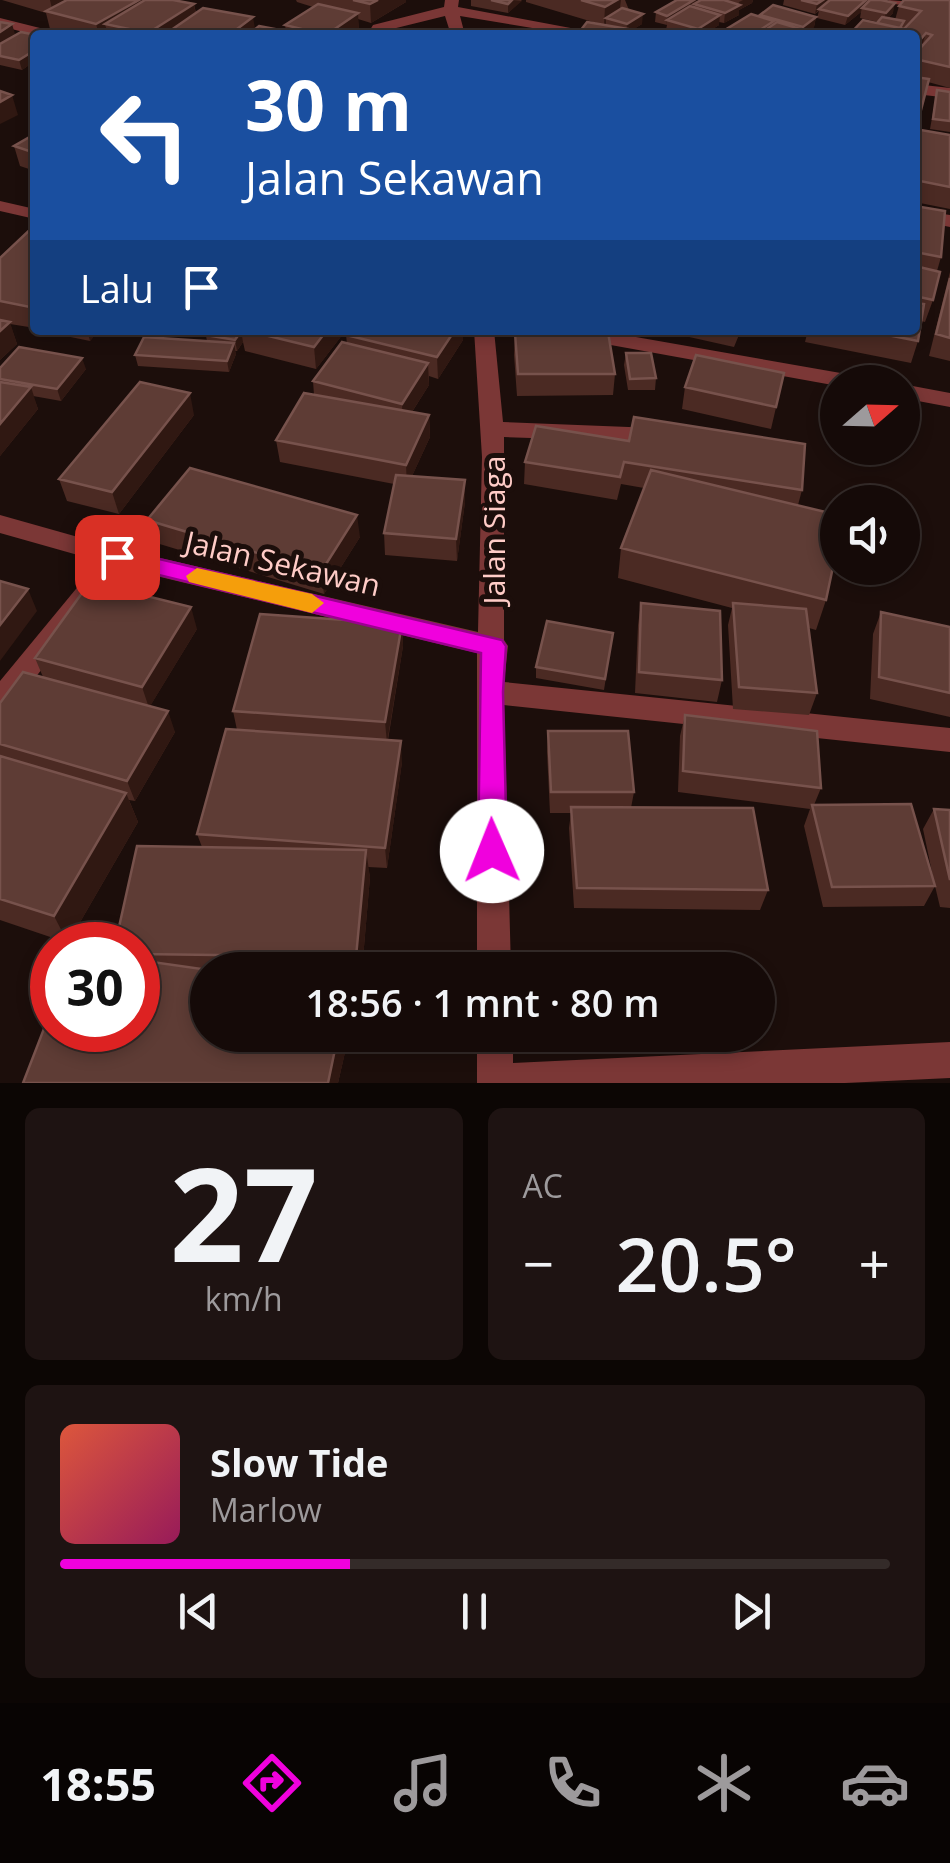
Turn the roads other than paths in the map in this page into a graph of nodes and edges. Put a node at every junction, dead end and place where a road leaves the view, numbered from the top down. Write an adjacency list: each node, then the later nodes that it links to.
1 (895, 0): 3 (street)
2 (452, 5): 6 (street); 7 (street); 8 (street)
3 (950, 9)
4 (0, 22): 5 (street)
5 (32, 30)
6 (377, 30)
7 (457, 30)
8 (576, 30)
9 (920, 90): 10 (street)
10 (950, 93)
11 (0, 206): 12 (street)
12 (30, 213)
13 (920, 215): 14 (street)
14 (950, 221)
15 (484, 335): 20 (street, Jalan Siaga)
16 (589, 335): 17 (street)
17 (820, 376)
18 (920, 394): 19 (street)
19 (950, 400)
20 (492, 429): 21 (street); 24 (street, Jalan Siaga)
21 (654, 436)
22 (0, 524): 23 (street, Jalan Sekawan)
23 (117, 557): 24 (street, Jalan Sekawan); 26 (street)
24 (494, 646): 25 (street, Jalan Siaga)
25 (490, 692): 27 (street); 28 (street, Jalan Siaga)
26 (0, 701)
27 (950, 740)
28 (494, 952)
29 (495, 1052): 31 (street)
30 (950, 1060): 31 (street)
31 (495, 1082)

